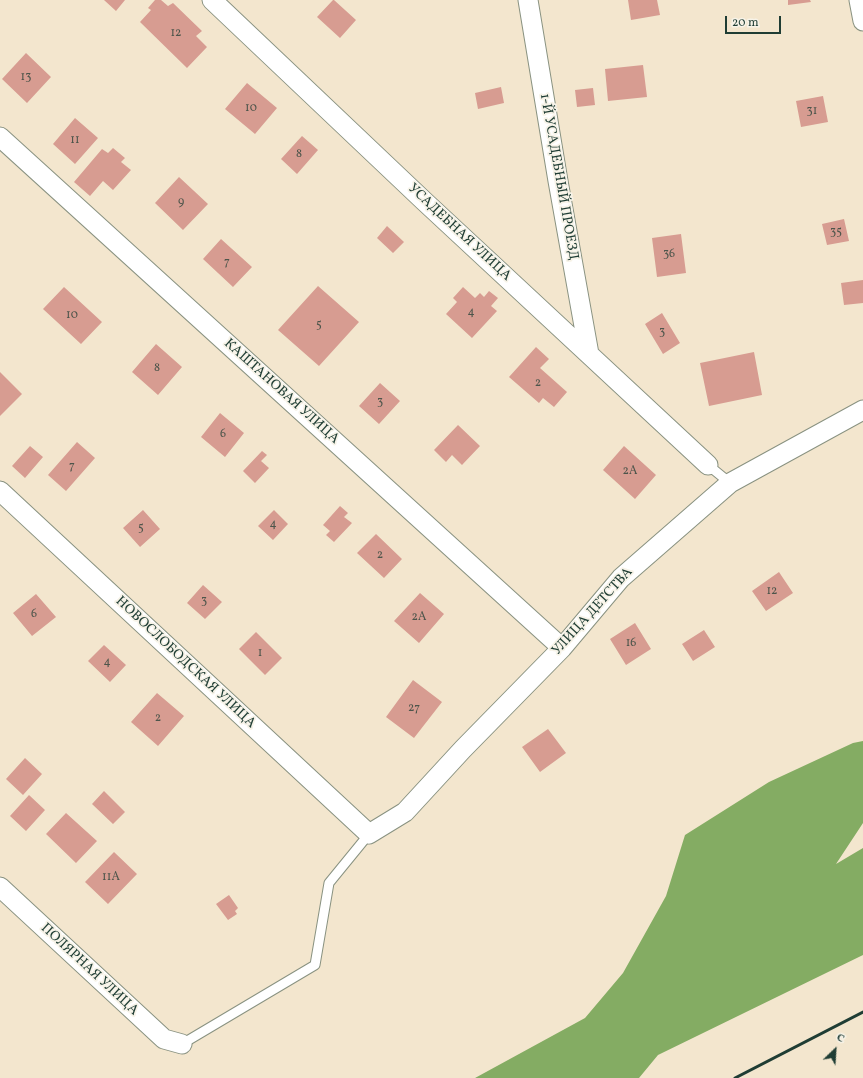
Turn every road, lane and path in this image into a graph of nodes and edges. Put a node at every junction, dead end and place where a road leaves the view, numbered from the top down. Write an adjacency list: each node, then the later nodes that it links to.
1 (212, 0): 6 (street, УСАДЕБНАЯ УЛИЦА)
2 (528, 0): 6 (street, 1-Й УСАДЕБНЫЙ ПРОЕЗД)
3 (859, 0): 4 (street)
4 (863, 21)
5 (0, 137): 11 (street, КАШТАНОВАЯ УЛИЦА)
6 (589, 354): 8 (street, УСАДЕБНАЯ УЛИЦА)
7 (863, 410): 9 (street, УЛИЦА ДЕТСТВА)
8 (708, 465): 9 (lane)
9 (730, 483): 11 (street, УЛИЦА ДЕТСТВА)
10 (0, 491): 12 (street, НОВОСЛОБОДСКАЯ УЛИЦА)
11 (562, 648): 12 (street, УЛИЦА ДЕТСТВА)
12 (369, 834): 14 (lane)
13 (0, 887): 14 (street, ПОЛЯРНАЯ УЛИЦА)
14 (182, 1044)

